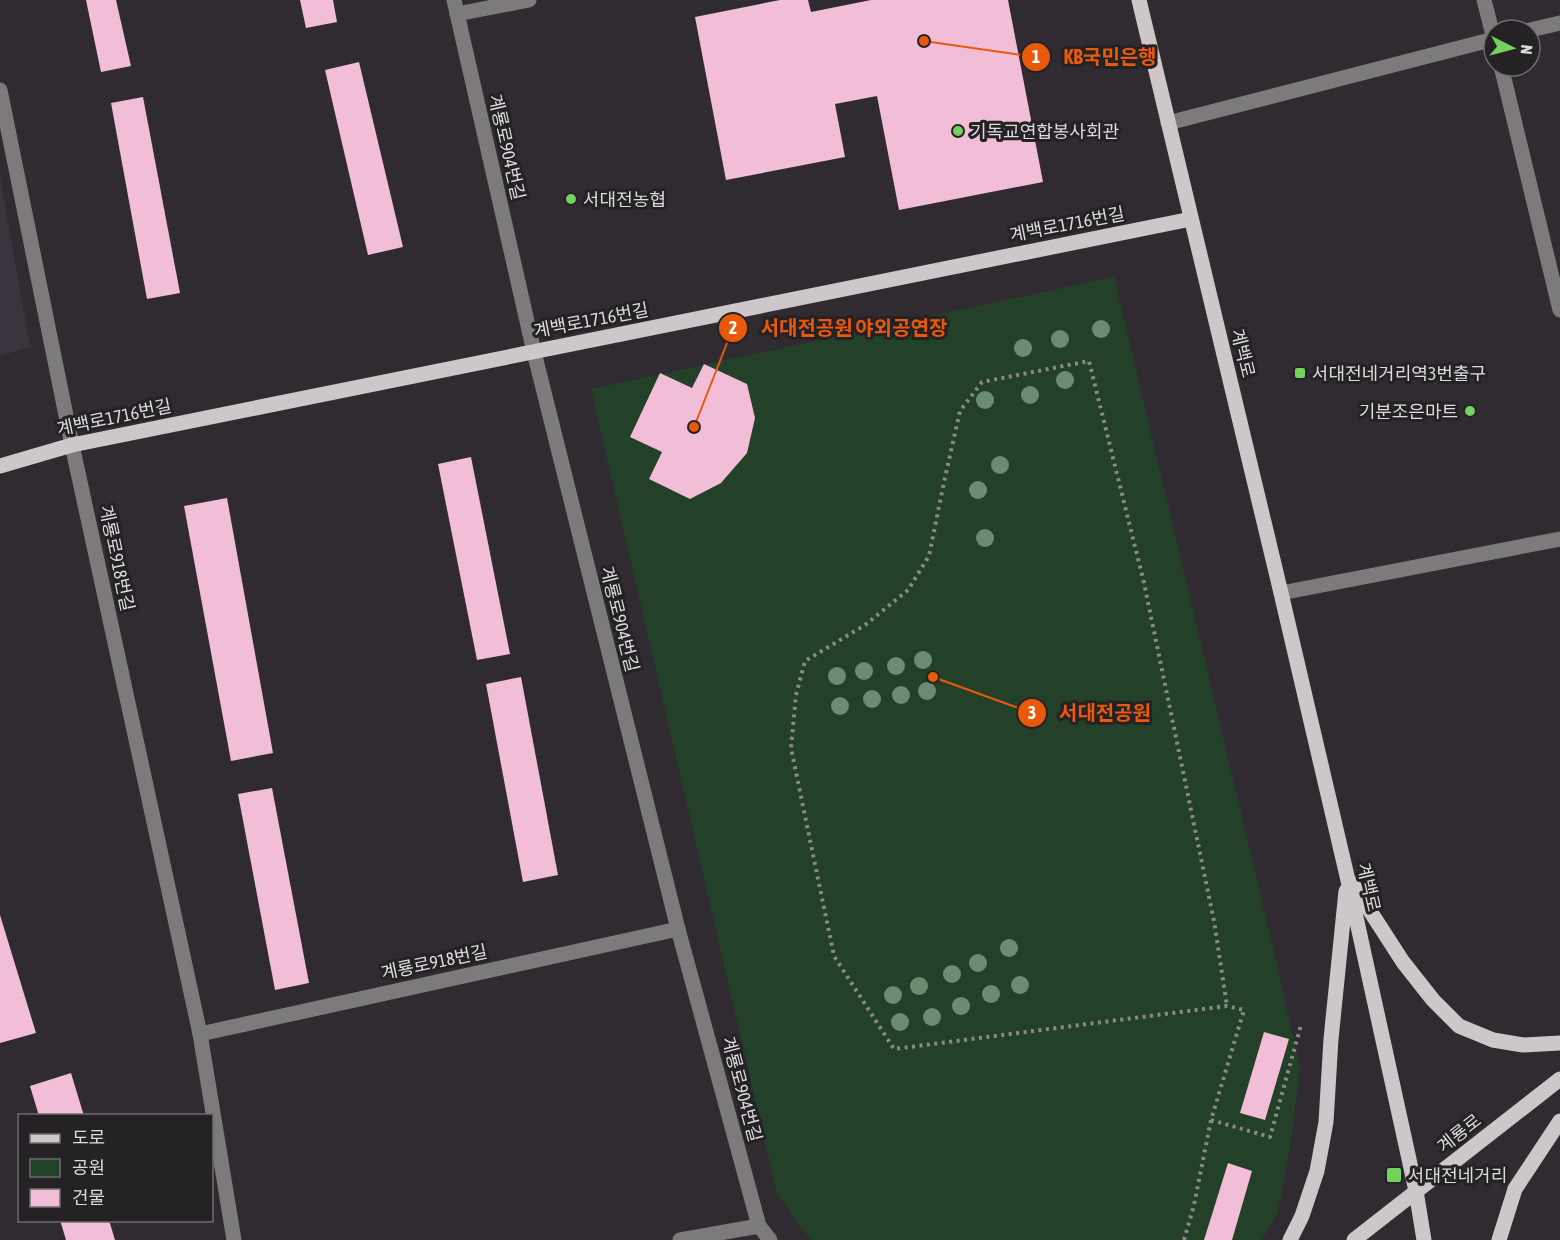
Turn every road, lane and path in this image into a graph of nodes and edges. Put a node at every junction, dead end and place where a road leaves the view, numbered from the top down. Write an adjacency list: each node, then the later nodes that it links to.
1 (530, 0): 4 (street)
2 (1139, 0): 11 (main road, 계백로)
3 (1484, 0): 5 (street)
4 (456, 7): 14 (street, 계룡로904번길)
5 (1489, 18)
6 (1560, 23): 7 (street)
7 (1542, 27)
8 (1482, 42): 11 (street)
9 (1504, 78): 13 (street)
10 (0, 90): 15 (street, 계룡로918번길)
11 (1168, 123): 12 (main road, 계백로)
12 (1191, 219): 14 (main road, 계백로1716번길); 18 (main road, 계백로)
13 (1560, 310)
14 (534, 352): 15 (main road, 계백로1716번길); 20 (street, 계룡로904번길)
15 (72, 445): 16 (main road, 계백로1716번길); 23 (street, 계룡로918번길)
16 (0, 466)
17 (1560, 539): 18 (street)
18 (1281, 593): 19 (main road, 계백로)
19 (1347, 876): 24 (main road); 28 (main road, 계백로); 35 (main road)
20 (678, 929): 23 (street, 계룡로918번길); 29 (street, 계룡로904번길)
21 (1227, 1006): 21 (path); 26 (path)
22 (1300, 1025): 26 (path)
23 (200, 1034): 30 (street, 계룡로918번길)
24 (1560, 1043)
25 (1560, 1079): 28 (main road, 계룡로)
26 (1211, 1120): 34 (path)
27 (1560, 1121): 38 (main road)
28 (1416, 1191): 36 (main road, 계룡로); 37 (main road, 계백로)
29 (759, 1226): 31 (street); 32 (street); 33 (street, 계룡로904번길)
30 (234, 1240)
31 (680, 1240)
32 (740, 1240)
33 (770, 1240)
34 (1184, 1240)
35 (1290, 1240)
36 (1354, 1240)
37 (1424, 1240)
38 (1499, 1240)

